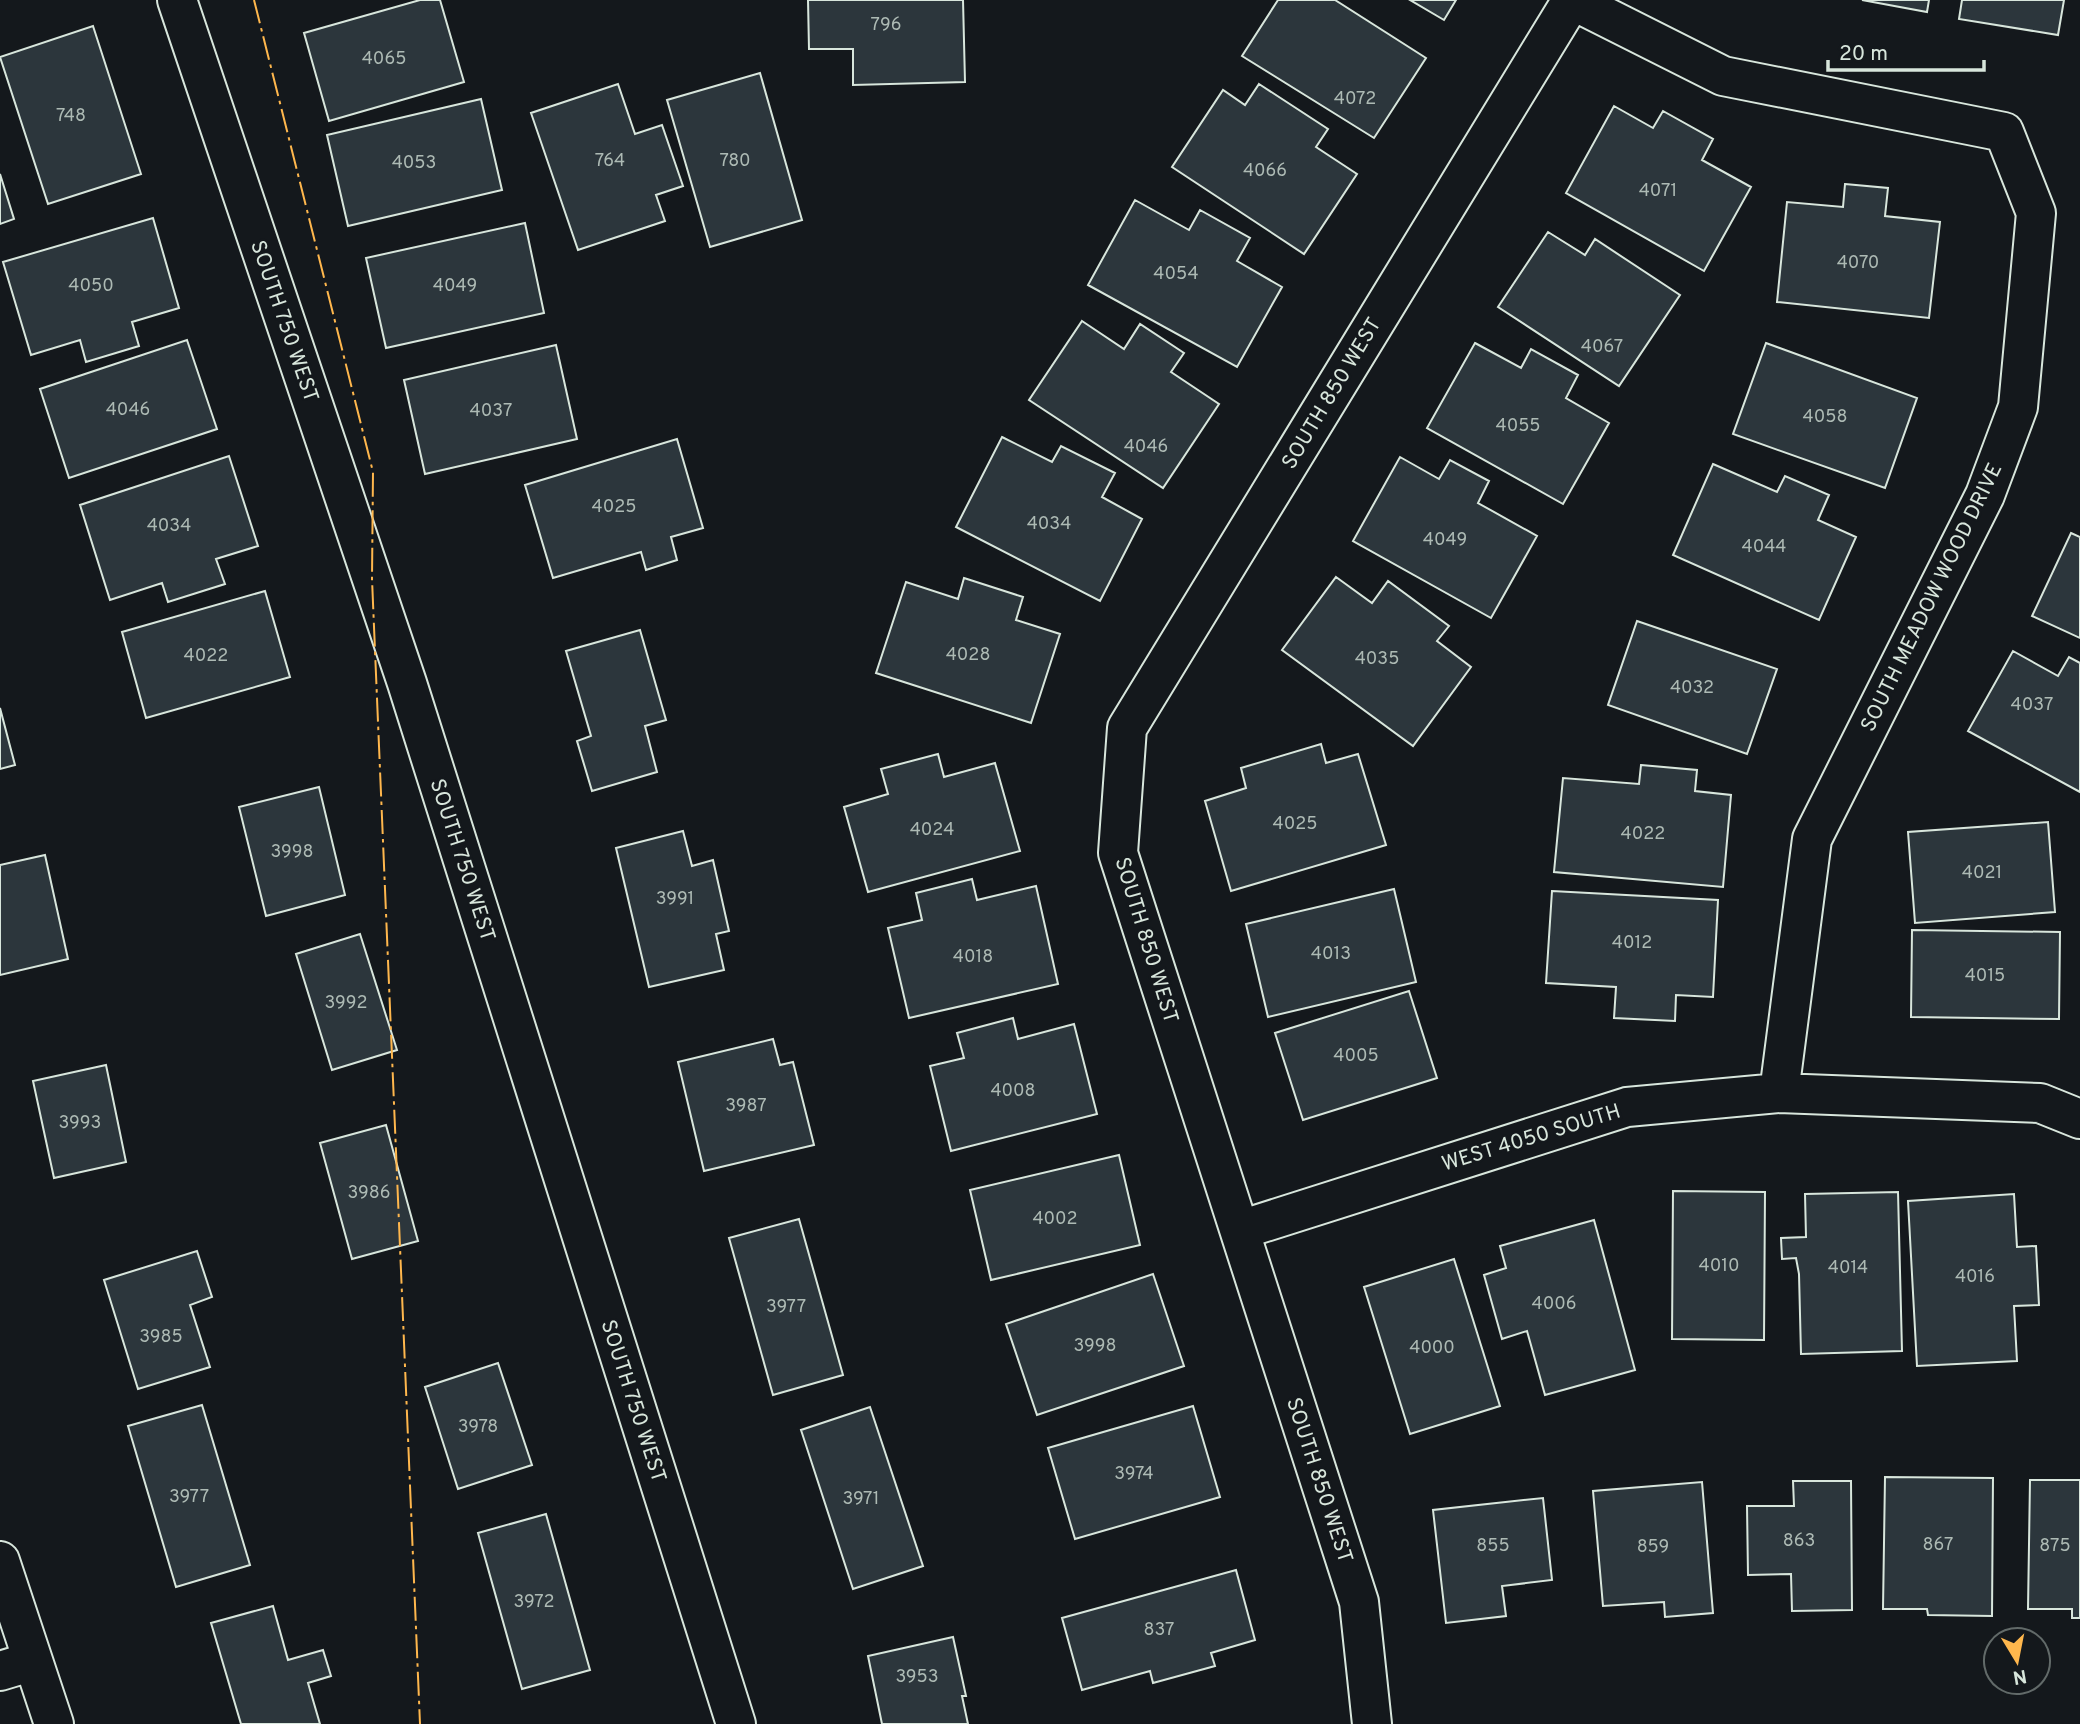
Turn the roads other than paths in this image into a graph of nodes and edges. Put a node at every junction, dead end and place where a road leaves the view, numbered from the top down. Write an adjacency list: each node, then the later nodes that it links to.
1 (177, 0): 9 (street, SOUTH 750 WEST)
2 (1572, 0): 3 (street, SOUTH MEADOW WOOD DRIVE); 5 (street, SOUTH 850 WEST)
3 (1779, 1093): 4 (street, WEST 4050 SOUTH); 5 (street, WEST 4050 SOUTH)
4 (2080, 1119)
5 (1240, 1230): 10 (street, SOUTH 850 WEST)
6 (0, 1561): 7 (street)
7 (16, 1666): 8 (street)
8 (54, 1724)
9 (736, 1724)
10 (1372, 1724)

